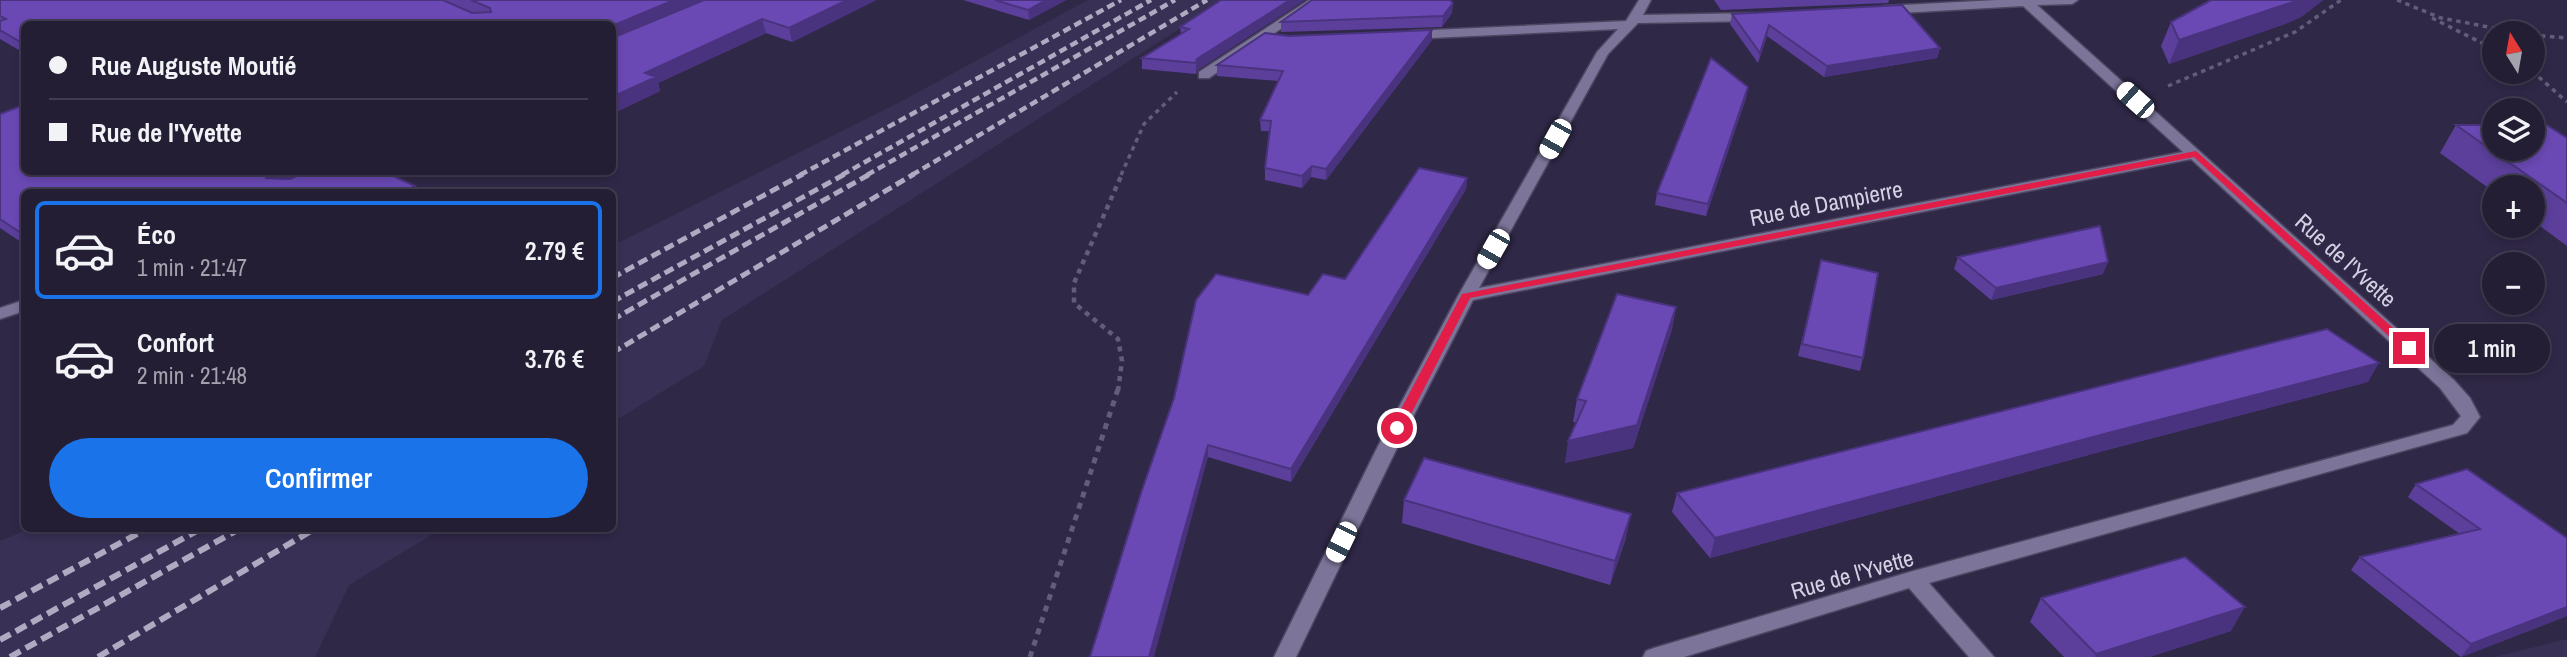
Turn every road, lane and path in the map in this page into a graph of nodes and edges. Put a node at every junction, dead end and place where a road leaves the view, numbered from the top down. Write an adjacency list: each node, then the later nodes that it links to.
1 (1317, 0): 17 (street)
2 (1645, 0): 11 (street)
3 (2072, 0): 6 (street)
4 (2341, 0): 19 (path)
5 (2397, 0): 9 (path)
6 (2026, 2): 7 (street); 19 (street, Rue de l'Yvette)
7 (1935, 3): 8 (street)
8 (1870, 10)
9 (2417, 11): 12 (path); 16 (path)
10 (1774, 15): 11 (street)
11 (1632, 22): 13 (street); 22 (street)
12 (2482, 26)
13 (1398, 36)
14 (2545, 36): 15 (path)
15 (2567, 38)
16 (2482, 43)
17 (1203, 75): 26 (path)
18 (2545, 83): 20 (path)
19 (2135, 100): 21 (street, Rue de l'Yvette)
20 (2567, 102)
21 (2196, 154): 22 (street, Rue de Dampierre); 25 (street, Rue de l'Yvette)
22 (1466, 296): 27 (street)
23 (21, 306): 24 (street)
24 (0, 314)
25 (1913, 579): 28 (street, Rue de l'Yvette); 29 (street)
26 (1030, 657)
27 (1285, 657)
28 (1654, 657)
29 (1983, 657)

